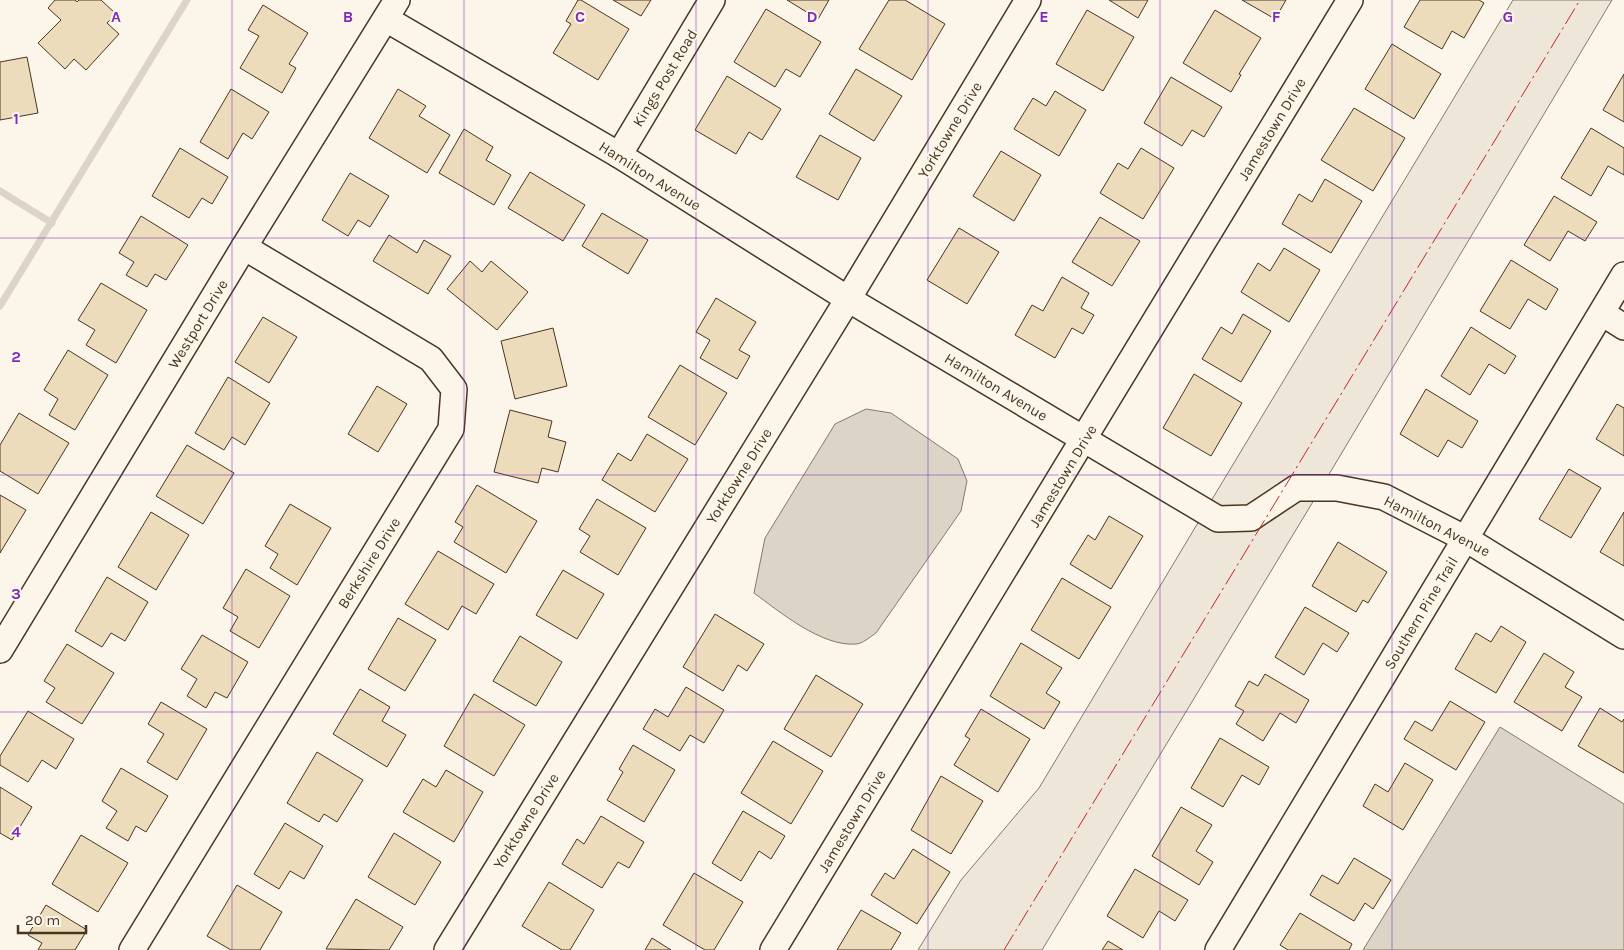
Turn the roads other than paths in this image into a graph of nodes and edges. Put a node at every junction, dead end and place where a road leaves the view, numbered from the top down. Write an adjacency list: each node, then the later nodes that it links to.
1 (712, 0): 5 (street, Kings Post Road)
2 (1028, 0): 8 (street, Yorktowne Drive)
3 (1350, 0): 11 (street, Jamestown Drive)
4 (392, 10): 5 (street, Hamilton Avenue); 6 (street, Westport Drive)
5 (618, 155): 8 (street, Hamilton Avenue)
6 (244, 247): 14 (street, Westport Drive); 15 (street, Berkshire Drive)
7 (1624, 275): 9 (street, Southern Pine Trail)
8 (848, 299): 11 (street, Hamilton Avenue); 16 (street, Yorktowne Drive)
9 (1602, 313): 10 (street); 12 (street, Southern Pine Trail)
10 (1624, 327)
11 (1085, 440): 12 (street, Hamilton Avenue); 17 (street, Jamestown Drive)
12 (1466, 539): 13 (street, Hamilton Avenue); 18 (street, Southern Pine Trail)
13 (1624, 636)
14 (0, 650)
15 (132, 950)
16 (447, 950)
17 (774, 950)
18 (1218, 950)

